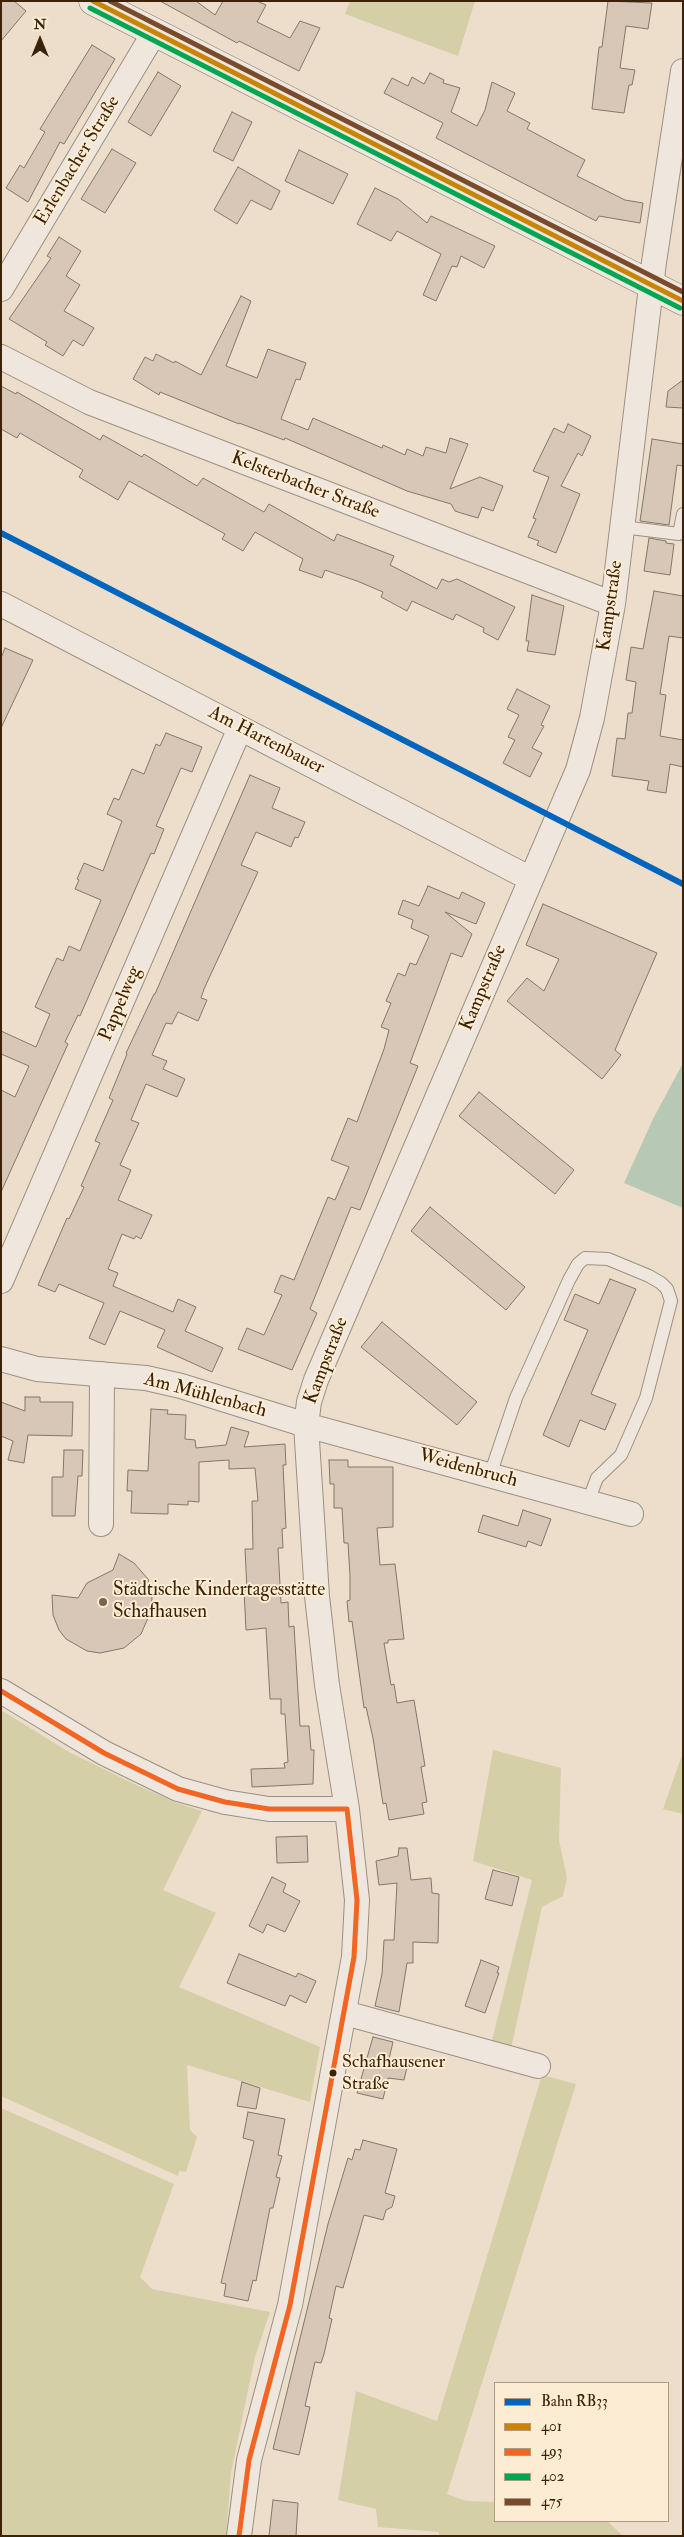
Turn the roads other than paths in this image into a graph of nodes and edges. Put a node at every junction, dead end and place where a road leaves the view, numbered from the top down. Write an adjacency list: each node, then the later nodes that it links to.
1 (93, 1): 2 (main road)
2 (154, 33): 4 (main road); 5 (street, Erlenbacher Straße)
3 (683, 71): 4 (street, Kampstraße)
4 (652, 285): 6 (main road); 9 (street, Kampstraße)
5 (1, 289)
6 (683, 301)
7 (1, 357): 11 (street, Kelsterbacher Straße)
8 (683, 514): 9 (lane)
9 (622, 528): 11 (street, Kampstraße)
10 (1, 604): 12 (street, Am Hartenbauer)
11 (613, 604): 13 (street, Kampstraße)
12 (240, 728): 13 (street, Am Hartenbauer); 14 (street, Pappelweg)
13 (531, 879): 17 (street, Kampstraße)
14 (1, 1281)
15 (1, 1359): 16 (street, Am Mühlenbach)
16 (102, 1374): 17 (street, Am Mühlenbach); 21 (street)
17 (306, 1425): 18 (street, Weidenbruch); 23 (street, Kampstraße)
18 (490, 1475): 19 (street, Weidenbruch); 19 (lane)
19 (588, 1502): 20 (street, Weidenbruch)
20 (631, 1514)
21 (101, 1524)
22 (1, 1691): 23 (street)
23 (347, 1808): 24 (street, Kampstraße)
24 (345, 2013): 25 (street); 26 (street, Kampstraße)
25 (538, 2066)
26 (239, 2536)

